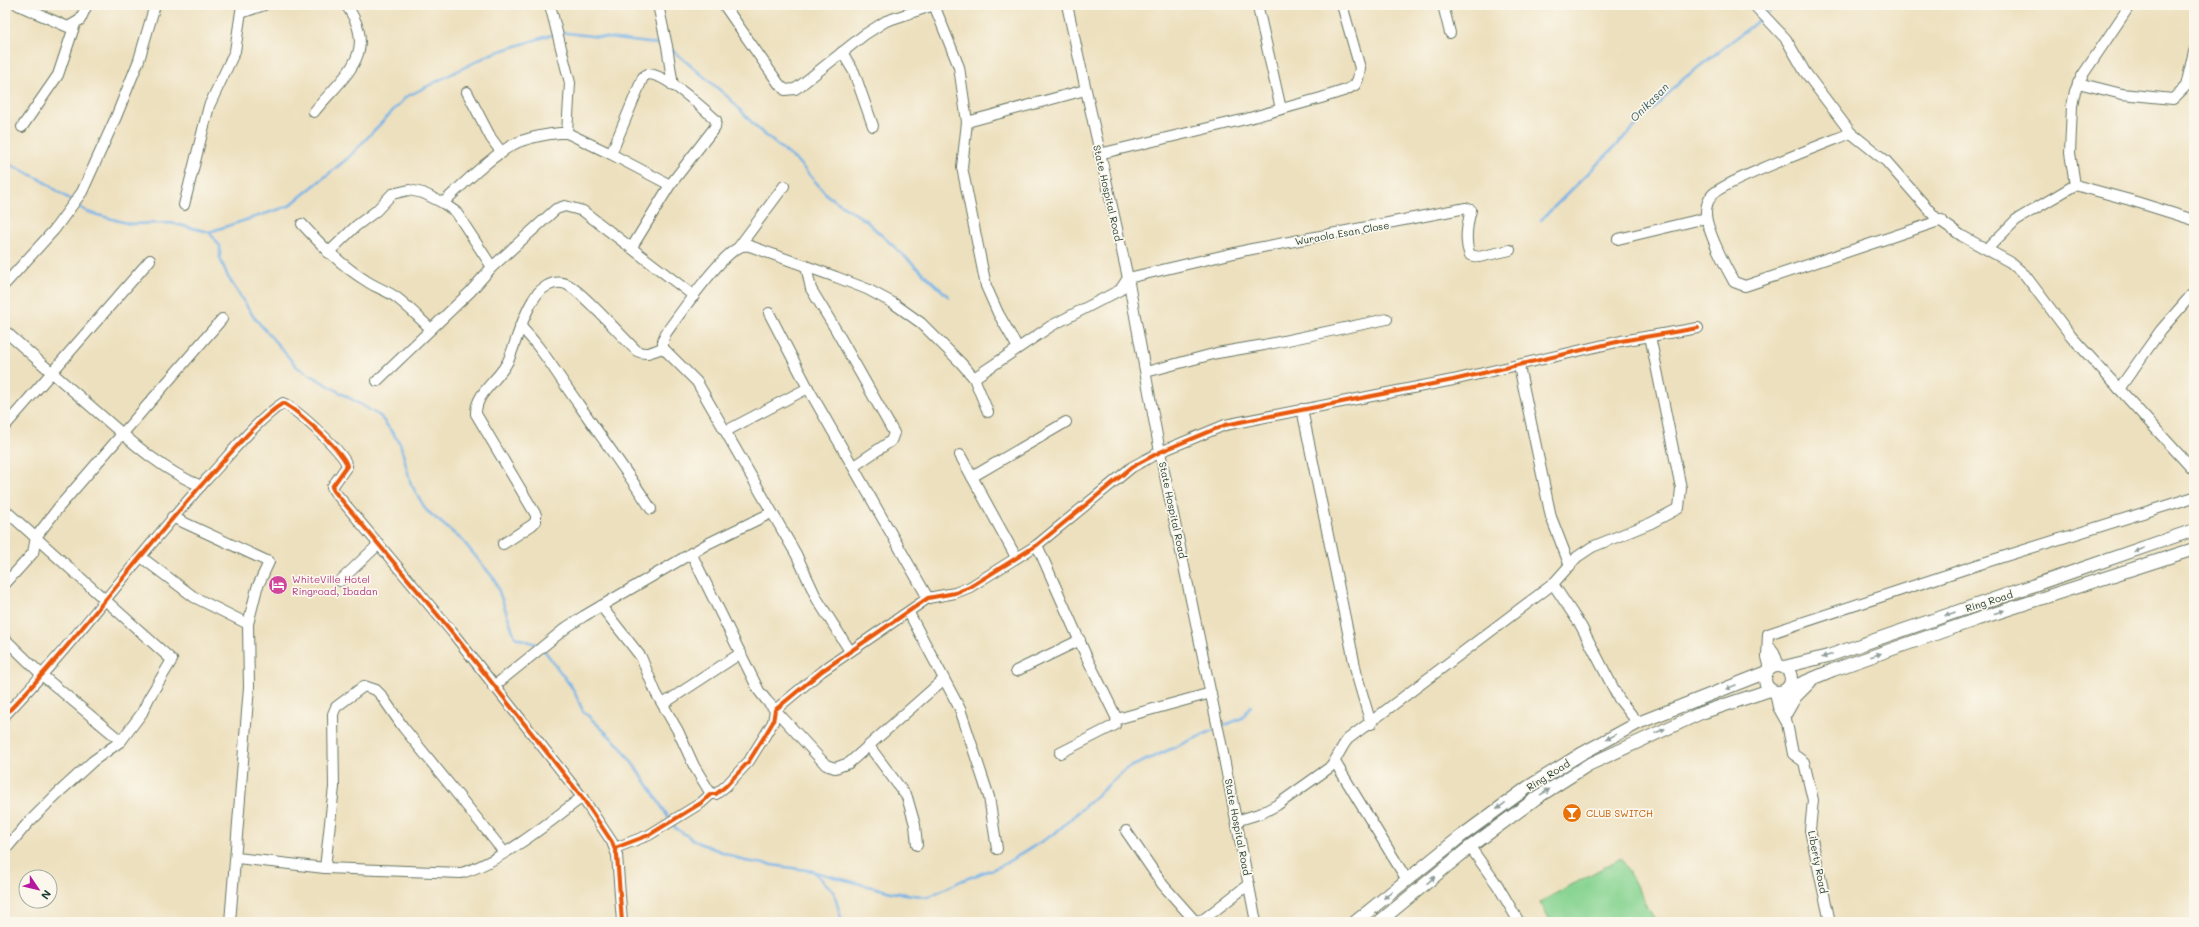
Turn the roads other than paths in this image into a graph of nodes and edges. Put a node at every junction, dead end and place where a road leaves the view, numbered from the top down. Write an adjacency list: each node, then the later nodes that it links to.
1 (18, 5): 16 (street)
2 (86, 5): 16 (street)
3 (155, 5): 53 (street)
4 (346, 5): 25 (street)
5 (550, 5): 29 (street)
6 (658, 5): 21 (street)
7 (724, 5): 19 (street)
8 (1067, 5): 22 (street, State Hospital Road)
9 (1342, 5): 24 (street)
10 (1443, 5): 17 (street)
11 (1754, 5): 30 (street)
12 (2130, 5): 20 (street)
13 (257, 6): 14 (street)
14 (241, 9): 38 (street)
15 (1259, 12): 24 (street)
16 (75, 24): 28 (street)
17 (1450, 33)
18 (2194, 51): 20 (street)
19 (842, 52): 26 (street); 27 (street)
20 (2078, 83): 35 (street)
21 (673, 86): 32 (street); 34 (street)
22 (1085, 90): 26 (street); 33 (street, State Hospital Road)
23 (467, 92): 31 (street)
24 (1281, 109): 33 (street)
25 (314, 112)
26 (967, 122): 65 (street)
27 (873, 126)
28 (22, 127)
29 (567, 133): 31 (street); 32 (street)
30 (1851, 133): 39 (street); 40 (street)
31 (502, 153): 37 (street)
32 (611, 154): 34 (street)
33 (1099, 154): 52 (street, State Hospital Road)
34 (670, 185): 44 (street)
35 (2075, 185): 41 (street); 46 (street)
36 (784, 186): 45 (street)
37 (443, 203): 48 (street); 51 (street)
38 (184, 205)
39 (1706, 218): 40 (street); 43 (street)
40 (1942, 220): 46 (street)
41 (2194, 220)
42 (302, 224): 48 (street)
43 (1618, 239)
44 (632, 247): 51 (street); 55 (street)
45 (738, 248): 50 (street); 55 (street)
46 (1988, 248): 72 (street)
47 (1510, 250): 52 (street, Wuraola Esan Close)
48 (328, 253): 61 (street)
49 (150, 260): 68 (street)
50 (806, 266): 69 (street); 81 (street)
51 (492, 267): 61 (street)
52 (1128, 278): 65 (street); 67 (street, State Hospital Road)
53 (5, 284)
54 (2194, 292): 72 (street)
55 (694, 296): 64 (street)
56 (769, 313): 71 (street)
57 (222, 318): 78 (street)
58 (1387, 319): 67 (street)
59 (520, 326): 64 (street); 86 (street); 93 (street)
60 (1698, 328): 63 (street)
61 (431, 329): 70 (street)
62 (5, 331): 68 (street)
63 (1650, 336): 66 (street); 99 (street)
64 (663, 348): 77 (street)
65 (1018, 348): 69 (street)
66 (1519, 366): 73 (street); 99 (street)
67 (1146, 372): 79 (street, State Hospital Road)
68 (52, 373): 76 (street); 78 (street)
69 (974, 378): 74 (street)
70 (377, 381)
71 (808, 388): 77 (street); 81 (street)
72 (2119, 389): 82 (street)
73 (1302, 409): 79 (street); 127 (street)
74 (988, 412)
75 (1066, 422): 83 (street)
76 (5, 426)
77 (726, 431): 88 (street)
78 (122, 434): 84 (street); 91 (street)
79 (1160, 452): 94 (street); 119 (street, State Hospital Road)
80 (960, 455): 83 (street)
81 (854, 466): 103 (street)
82 (2194, 471)
83 (972, 477): 98 (street)
84 (201, 486): 89 (street); 92 (street)
85 (2194, 497): 112 (street)
86 (652, 509)
87 (5, 510): 91 (street)
88 (771, 513): 96 (street); 110 (street)
89 (172, 517): 97 (street); 107 (street)
90 (2194, 530): 112 (main road, Ring Road, one-way to 112)
91 (36, 537): 101 (street); 104 (street)
92 (379, 544): 100 (street); 117 (street)
93 (503, 544)
94 (1037, 545): 98 (street); 109 (street)
95 (2194, 549): 115 (main road, Ring Road, one-way to 95)
96 (691, 553): 105 (street); 111 (street)
97 (141, 557): 104 (street); 107 (street)
98 (1016, 557): 103 (street)
99 (1570, 566): 102 (street)
100 (340, 581)
101 (5, 584)
102 (1553, 584): 125 (street); 127 (street)
103 (928, 598): 106 (street)
104 (104, 599): 114 (street); 128 (street)
105 (601, 606): 117 (street); 120 (street)
106 (909, 612): 110 (street); 116 (street)
107 (248, 624): 142 (street)
108 (5, 638): 114 (street)
109 (1080, 640): 113 (street); 124 (street)
110 (850, 652): 121 (street)
111 (741, 654): 120 (street); 121 (street)
112 (1775, 669): 118 (main road); 118 (main road); 125 (main road, Ring Road, one-way to 125)
113 (1016, 671)
114 (43, 676): 123 (street); 128 (street)
115 (1814, 678): 118 (main road, Ring Road); 122 (main road)
116 (943, 680): 129 (street); 139 (street)
117 (494, 687): 133 (street)
118 (1779, 691): 122 (street); 126 (street, Liberty Road); 137 (main road, Ring Road, one-way to 118)
119 (1211, 692): 124 (street); 134 (street, State Hospital Road)
120 (663, 704): 132 (street)
121 (775, 710): 129 (street); 132 (street)
122 (1787, 711): 126 (street)
123 (5, 715)
124 (1117, 719): 130 (street)
125 (1638, 723): 144 (main road, Ring Road, one-way to 144)
126 (1786, 723): 152 (street, Liberty Road)
127 (1371, 724): 131 (street)
128 (121, 741): 140 (street)
129 (869, 746): 136 (street)
130 (1060, 754)
131 (1335, 762): 134 (street); 144 (street)
132 (711, 794): 138 (street)
133 (582, 798): 138 (street); 141 (street)
134 (1236, 821): 145 (street, State Hospital Road)
135 (1126, 831): 145 (street)
136 (918, 845)
137 (1470, 847): 150 (main road, Ring Road, one-way to 137); 151 (street)
138 (615, 848): 147 (street)
139 (997, 849)
140 (5, 850)
141 (504, 852): 143 (street); 143 (street)
142 (237, 858): 143 (street); 146 (street)
143 (325, 868)
144 (1408, 880): 149 (main road, Ring Road, one-way to 149)
145 (1249, 884): 148 (street, State Hospital Road)
146 (230, 922)
147 (622, 922)
148 (1256, 922)
149 (1355, 922)
150 (1379, 922)
151 (1519, 922)
152 (1830, 922)

